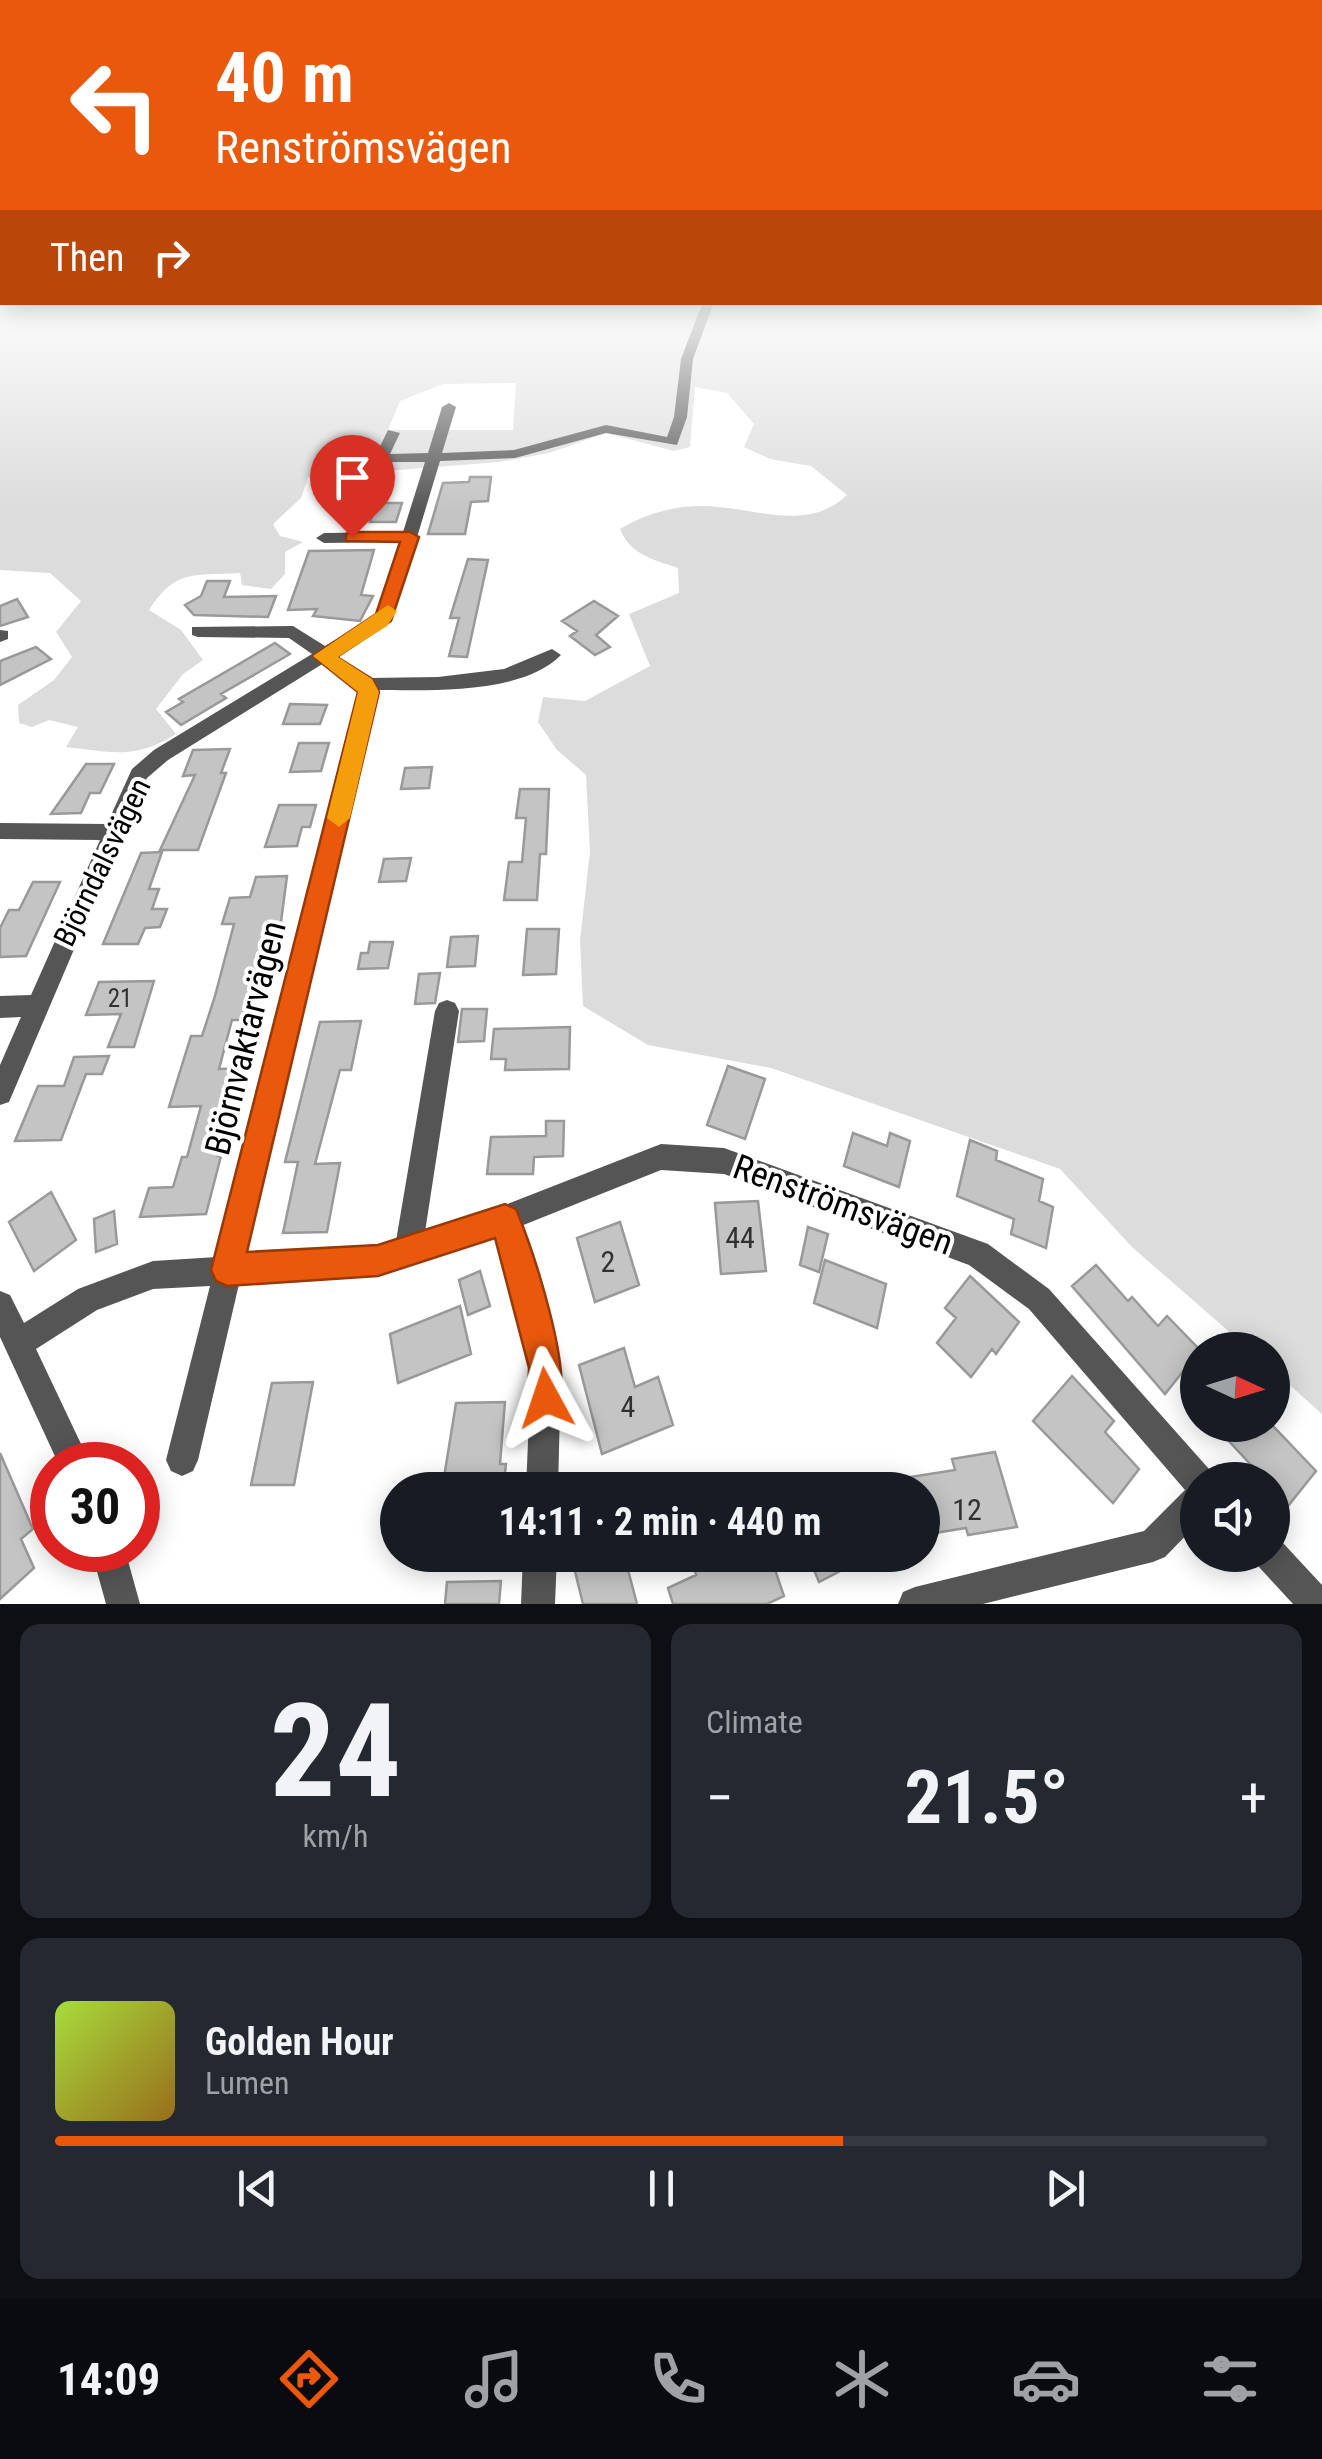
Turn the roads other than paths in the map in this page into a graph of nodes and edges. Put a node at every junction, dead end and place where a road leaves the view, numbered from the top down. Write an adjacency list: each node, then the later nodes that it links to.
1 (686, 364): 4 (street)
2 (450, 408): 4 (street, Björndalsvägen)
3 (393, 433): 4 (street)
4 (430, 460): 5 (street, Björndalsvägen)
5 (410, 537): 6 (street); 9 (street, Björndalsvägen)
6 (324, 538)
7 (198, 631): 9 (street)
8 (552, 655): 10 (street)
9 (323, 656): 10 (street); 12 (street, Björndalsvägen)
10 (364, 684): 19 (street, Björnvaktarvägen)
11 (0, 831): 12 (street)
12 (110, 832): 13 (street, Björndalsvägen)
13 (36, 1006): 14 (street); 16 (street, Björndalsvägen)
14 (0, 1007)
15 (446, 1011): 18 (street)
16 (0, 1092)
17 (505, 1220): 18 (street, Renströmsvägen); 24 (street, Renströmsvägen); 25 (street)
18 (408, 1251): 19 (street, Renströmsvägen)
19 (227, 1270): 21 (street, Renströmsvägen); 23 (street, Björnvaktarvägen)
20 (0, 1305): 21 (street)
21 (18, 1343): 22 (street)
22 (64, 1442)
23 (182, 1460)
24 (1182, 1462)
25 (543, 1472)
26 (1180, 1518): 32 (street)
27 (114, 1572): 30 (street)
28 (539, 1572): 31 (street)
29 (1287, 1572): 33 (street)
30 (123, 1604)
31 (538, 1604)
32 (916, 1604)
33 (1316, 1604)

